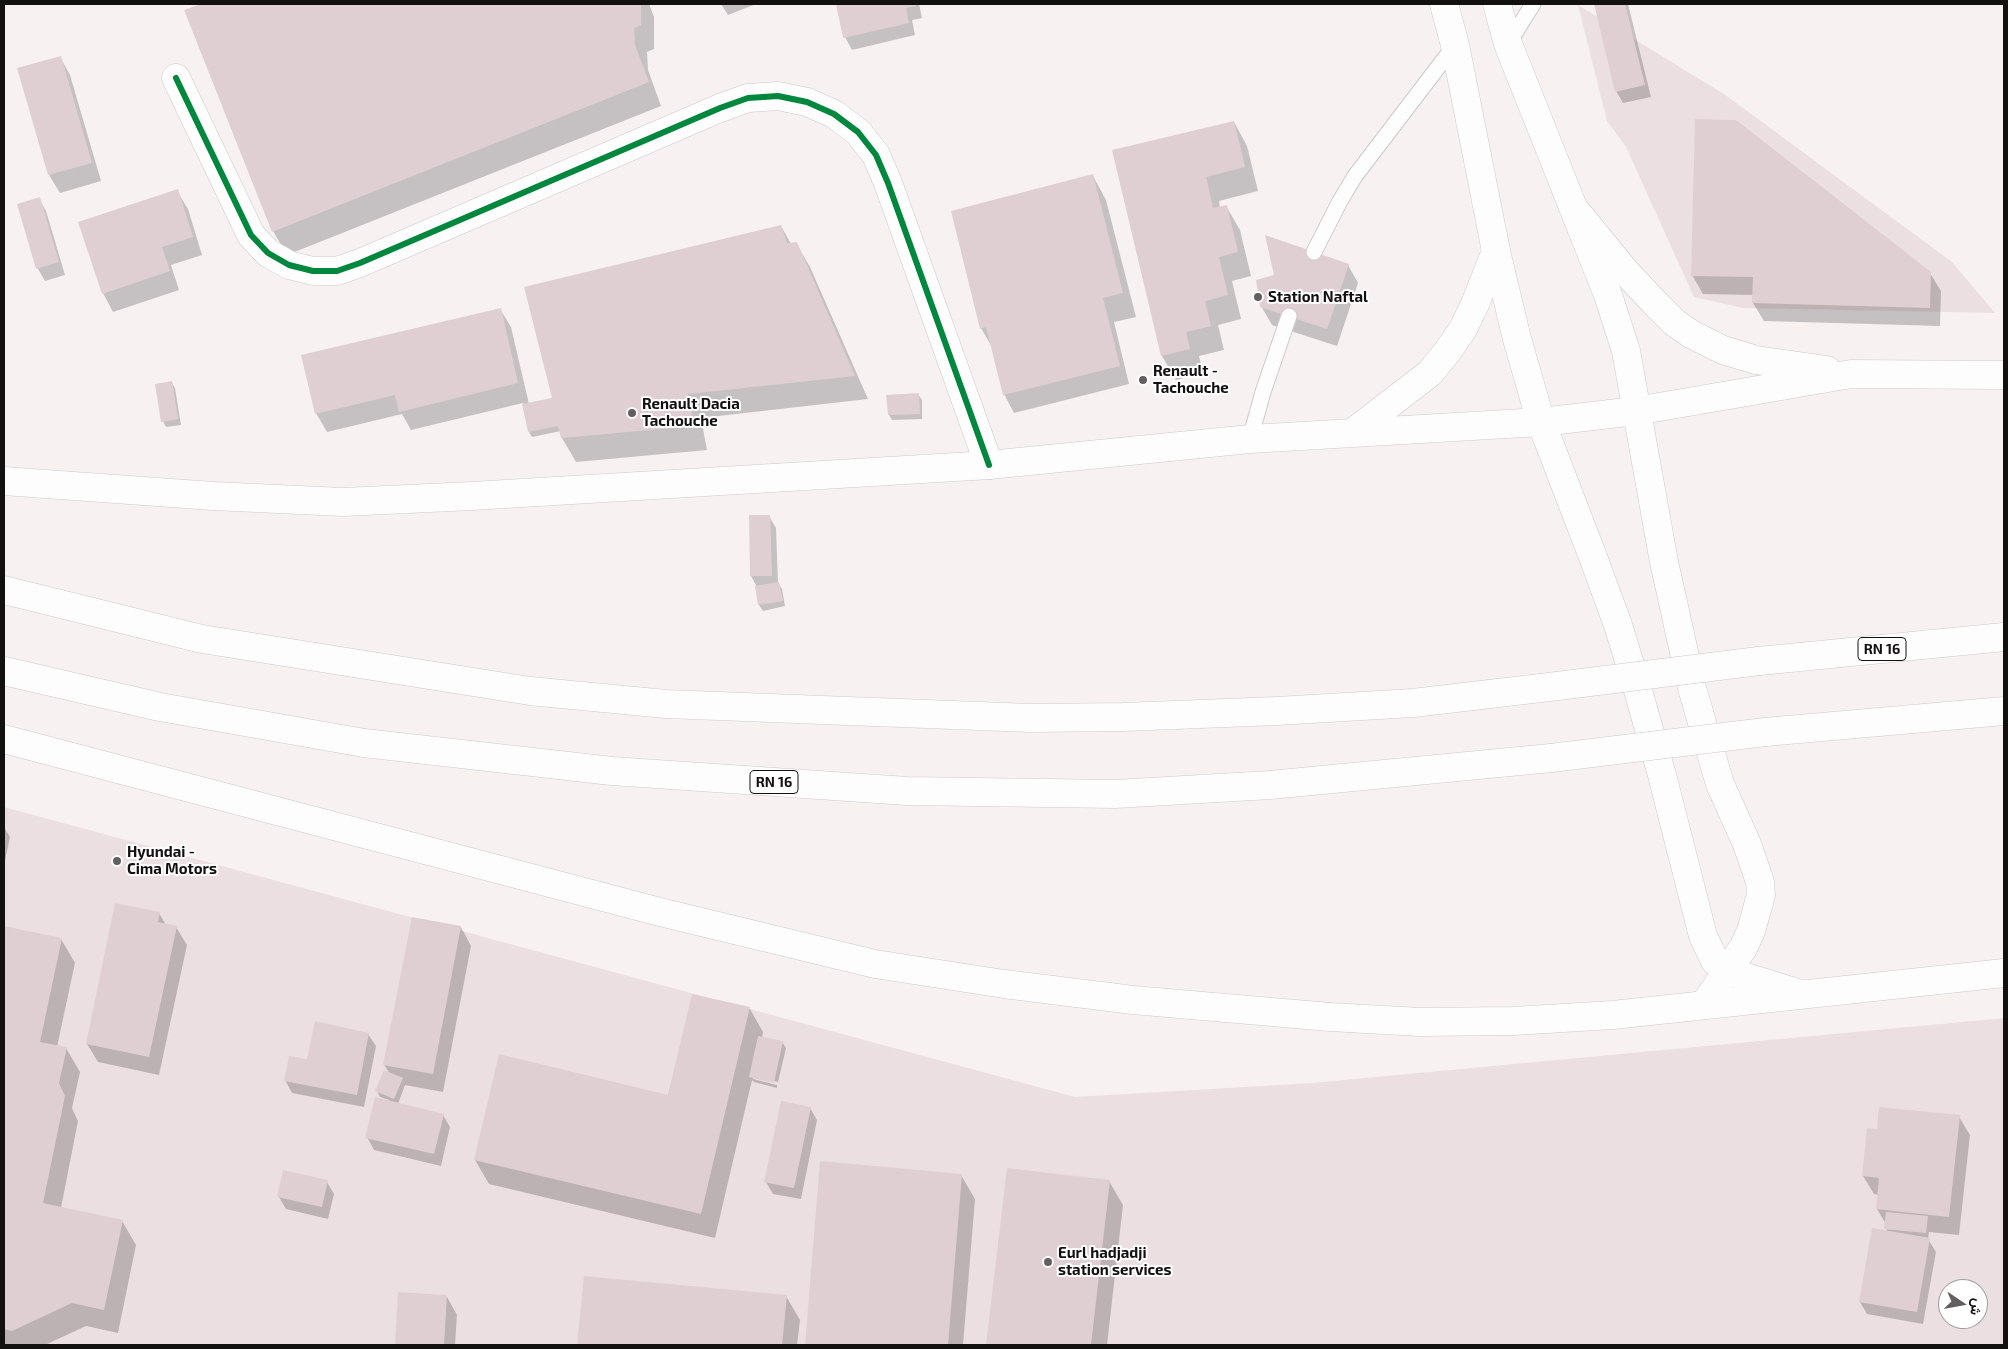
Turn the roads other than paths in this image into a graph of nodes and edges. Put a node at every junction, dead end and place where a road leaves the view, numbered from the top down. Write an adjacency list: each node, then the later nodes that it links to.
1 (1444, 4): 5 (main road)
2 (1497, 4): 4 (main road)
3 (1533, 4): 4 (lane)
4 (1508, 44): 7 (main road)
5 (1455, 45): 8 (main road); 9 (lane)
6 (176, 78): 17 (main road)
7 (1576, 211): 11 (main road); 13 (main road)
8 (1496, 251): 14 (main road); 15 (main road)
9 (1314, 252)
10 (1289, 316): 16 (lane)
11 (1851, 374): 12 (main road); 13 (main road)
12 (2004, 375)
13 (1636, 411): 14 (main road); 24 (main road)
14 (1541, 422): 15 (main road); 24 (main road)
15 (1352, 433): 16 (main road)
16 (1250, 439): 17 (main road)
17 (989, 465): 18 (main road)
18 (4, 481)
19 (4, 590): 20 (main road, RN 16, bridge)
20 (2004, 637)
21 (4, 671): 22 (main road, RN 16, bridge)
22 (2004, 711)
23 (4, 739): 27 (main road)
24 (1728, 969): 26 (main road); 27 (main road)
25 (2004, 973): 26 (main road)
26 (1801, 994): 27 (main road)
27 (1704, 1005)

